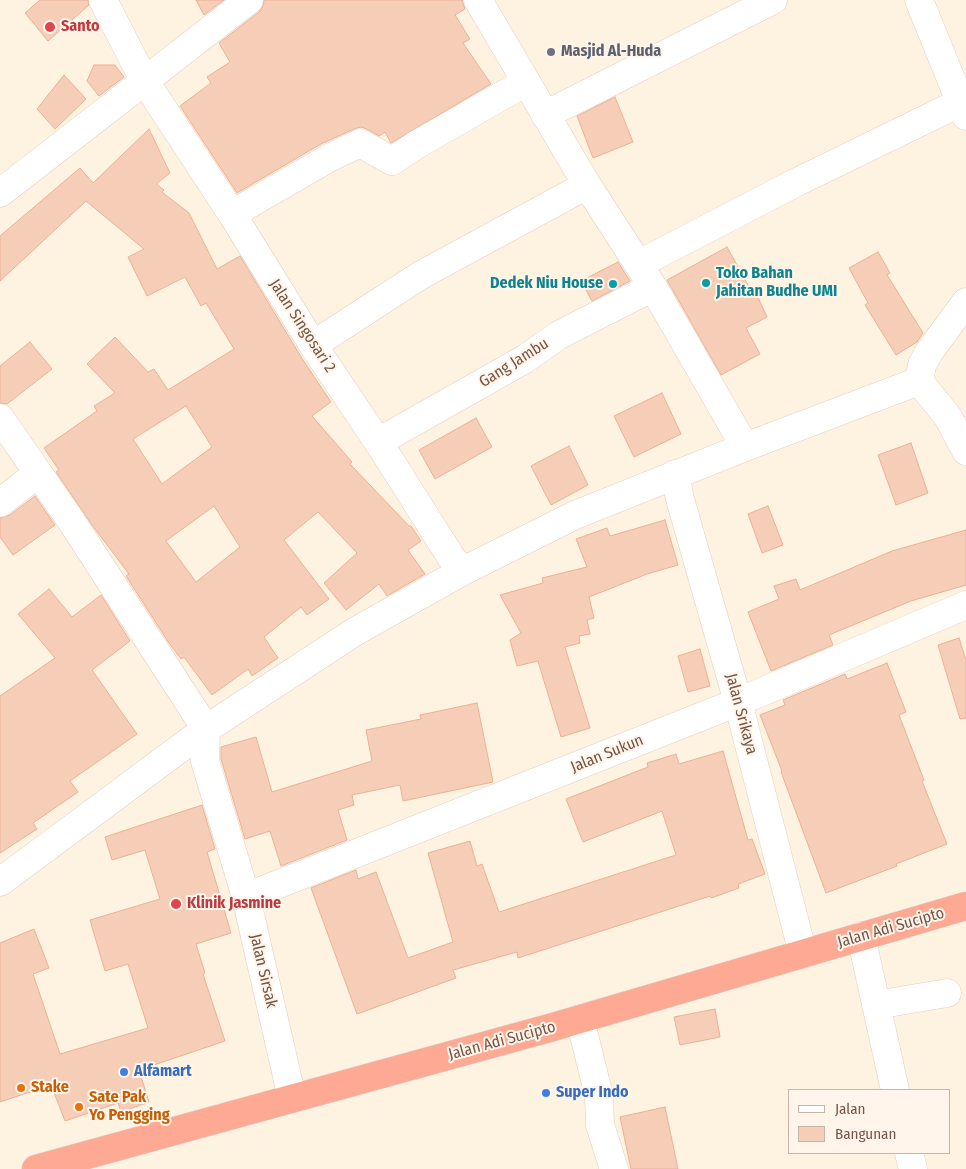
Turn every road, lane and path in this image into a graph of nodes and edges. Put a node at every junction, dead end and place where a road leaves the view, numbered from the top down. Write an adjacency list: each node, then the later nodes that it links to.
1 (103, 0): 6 (street, Jalan Singosari 2)
2 (248, 0): 6 (street)
3 (478, 0): 7 (street)
4 (773, 0): 9 (street)
5 (919, 0): 8 (street)
6 (144, 80): 11 (street); 12 (street, Jalan Singosari 2)
7 (526, 82): 9 (street); 12 (street)
8 (963, 109): 13 (street)
9 (546, 114): 10 (street)
10 (587, 185): 13 (street); 16 (street)
11 (0, 193)
12 (232, 214): 16 (street, Jalan Singosari 2)
13 (639, 264): 14 (street)
14 (653, 287): 19 (street, Gang Jambu); 20 (street)
15 (966, 302): 17 (street)
16 (313, 345): 19 (street, Jalan Singosari 2)
17 (919, 381): 20 (street); 21 (street)
18 (0, 418): 22 (street)
19 (378, 442): 25 (street, Jalan Singosari 2)
20 (746, 447): 23 (street)
21 (966, 451)
22 (38, 473): 24 (street); 28 (street)
23 (675, 474): 25 (street); 27 (street, Jalan Srikaya)
24 (0, 503)
25 (463, 571): 28 (street)
26 (966, 605): 27 (street, Jalan Sukun)
27 (738, 702): 30 (street, Jalan Sukun); 33 (street, Jalan Srikaya)
28 (206, 729): 29 (street); 30 (street, Jalan Sirsak)
29 (0, 882)
30 (246, 897): 38 (street, Jalan Sirsak)
31 (966, 906): 32 (highway, Jalan Adi Sucipto)
32 (861, 936): 33 (highway, Jalan Adi Sucipto); 35 (street)
33 (802, 954): 36 (highway, Jalan Adi Sucipto)
34 (947, 993): 35 (street)
35 (876, 1005): 37 (street)
36 (580, 1020): 38 (highway, Jalan Adi Sucipto); 41 (street)
37 (895, 1089)
38 (292, 1098): 40 (highway, Jalan Adi Sucipto)
39 (908, 1154): 42 (street)
40 (36, 1169)
41 (614, 1169)
42 (913, 1169)

